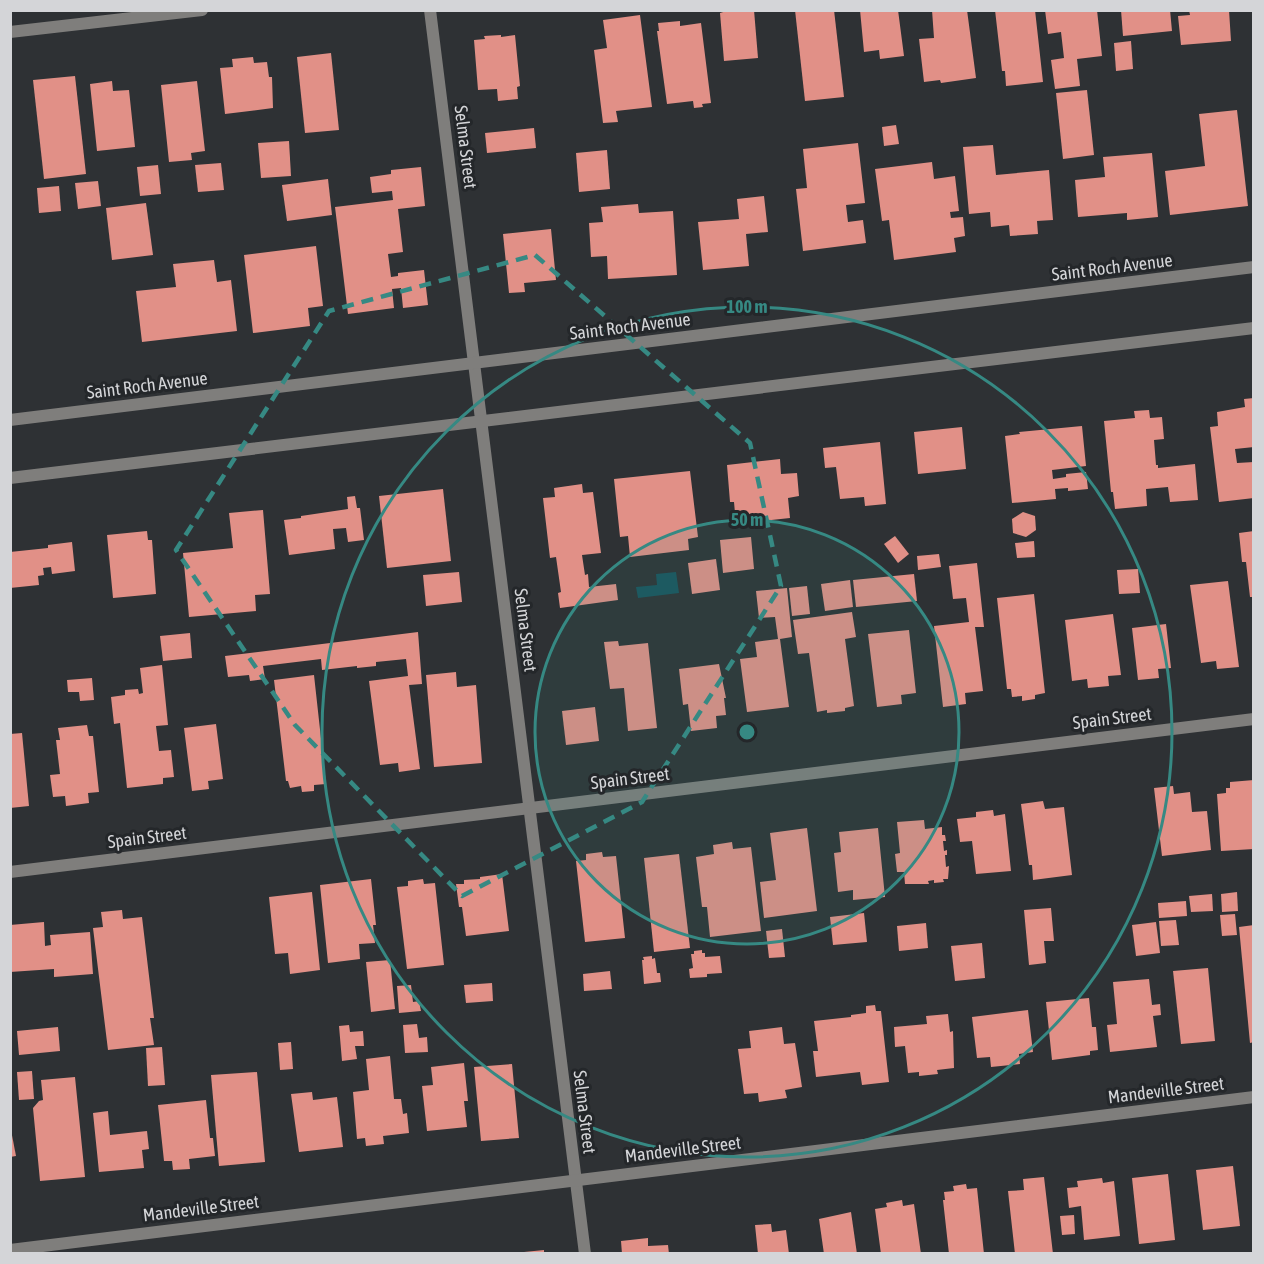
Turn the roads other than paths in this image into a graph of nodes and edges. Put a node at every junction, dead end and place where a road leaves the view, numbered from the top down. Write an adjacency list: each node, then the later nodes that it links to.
1 (202, 10): 3 (street)
2 (430, 10): 6 (street, Selma Street)
3 (10, 32)
4 (1254, 267): 6 (street, Saint Roch Avenue)
5 (1254, 328): 8 (street)
6 (475, 363): 7 (street, Saint Roch Avenue); 8 (street, Selma Street)
7 (10, 420)
8 (482, 421): 9 (street); 11 (street, Selma Street)
9 (10, 478)
10 (1254, 719): 11 (street, Spain Street)
11 (530, 808): 12 (street, Spain Street); 14 (street, Selma Street)
12 (10, 872)
13 (1254, 1097): 14 (street, Mandeville Street)
14 (576, 1180): 15 (street, Mandeville Street); 16 (street, Selma Street)
15 (10, 1250)
16 (585, 1254)

